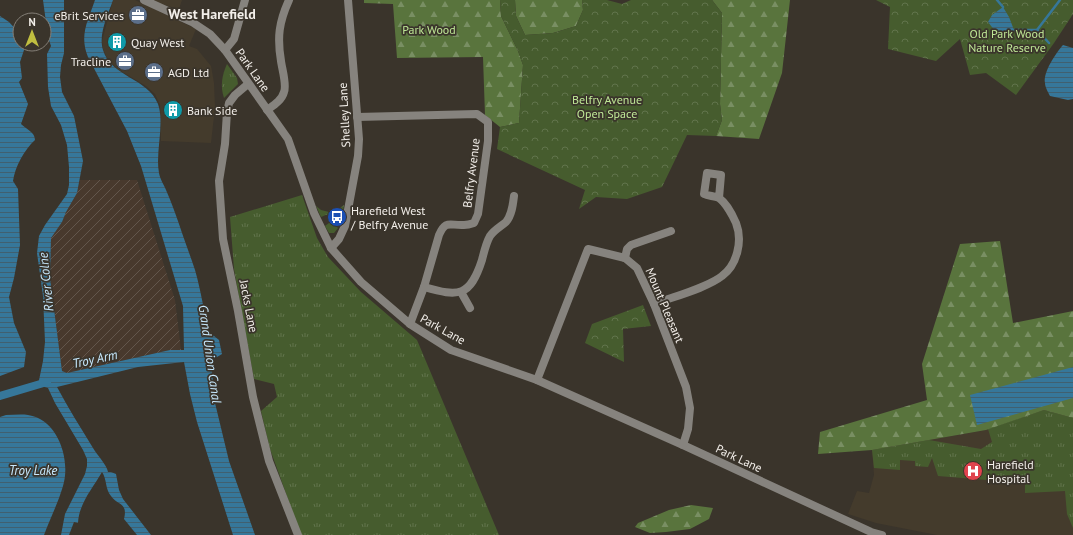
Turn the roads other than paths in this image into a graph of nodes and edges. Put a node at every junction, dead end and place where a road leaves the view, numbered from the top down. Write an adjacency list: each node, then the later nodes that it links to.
1 (245, 0): 5 (street)
2 (289, 0): 7 (street)
3 (348, 0): 8 (street, Shelley Lane)
4 (145, 1): 5 (street, Park Lane)
5 (225, 50): 6 (street, Park Lane)
6 (248, 84): 7 (street, Park Lane); 21 (street, Jacks Lane)
7 (267, 110): 12 (street, Park Lane)
8 (357, 117): 12 (street, Shelley Lane); 14 (street, Belfry Avenue)
9 (514, 196): 15 (street)
10 (719, 198): 16 (street)
11 (671, 231): 13 (street)
12 (331, 248): 18 (street, Park Lane)
13 (625, 258): 16 (street, Mount Pleasant); 19 (street)
14 (424, 288): 15 (street); 18 (street, Belfry Avenue)
15 (461, 292): 17 (street)
16 (654, 304): 20 (street, Mount Pleasant)
17 (470, 308)
18 (410, 324): 19 (street, Park Lane)
19 (537, 380): 20 (street, Park Lane)
20 (683, 445): 22 (street, Park Lane)
21 (298, 535)
22 (882, 535)

